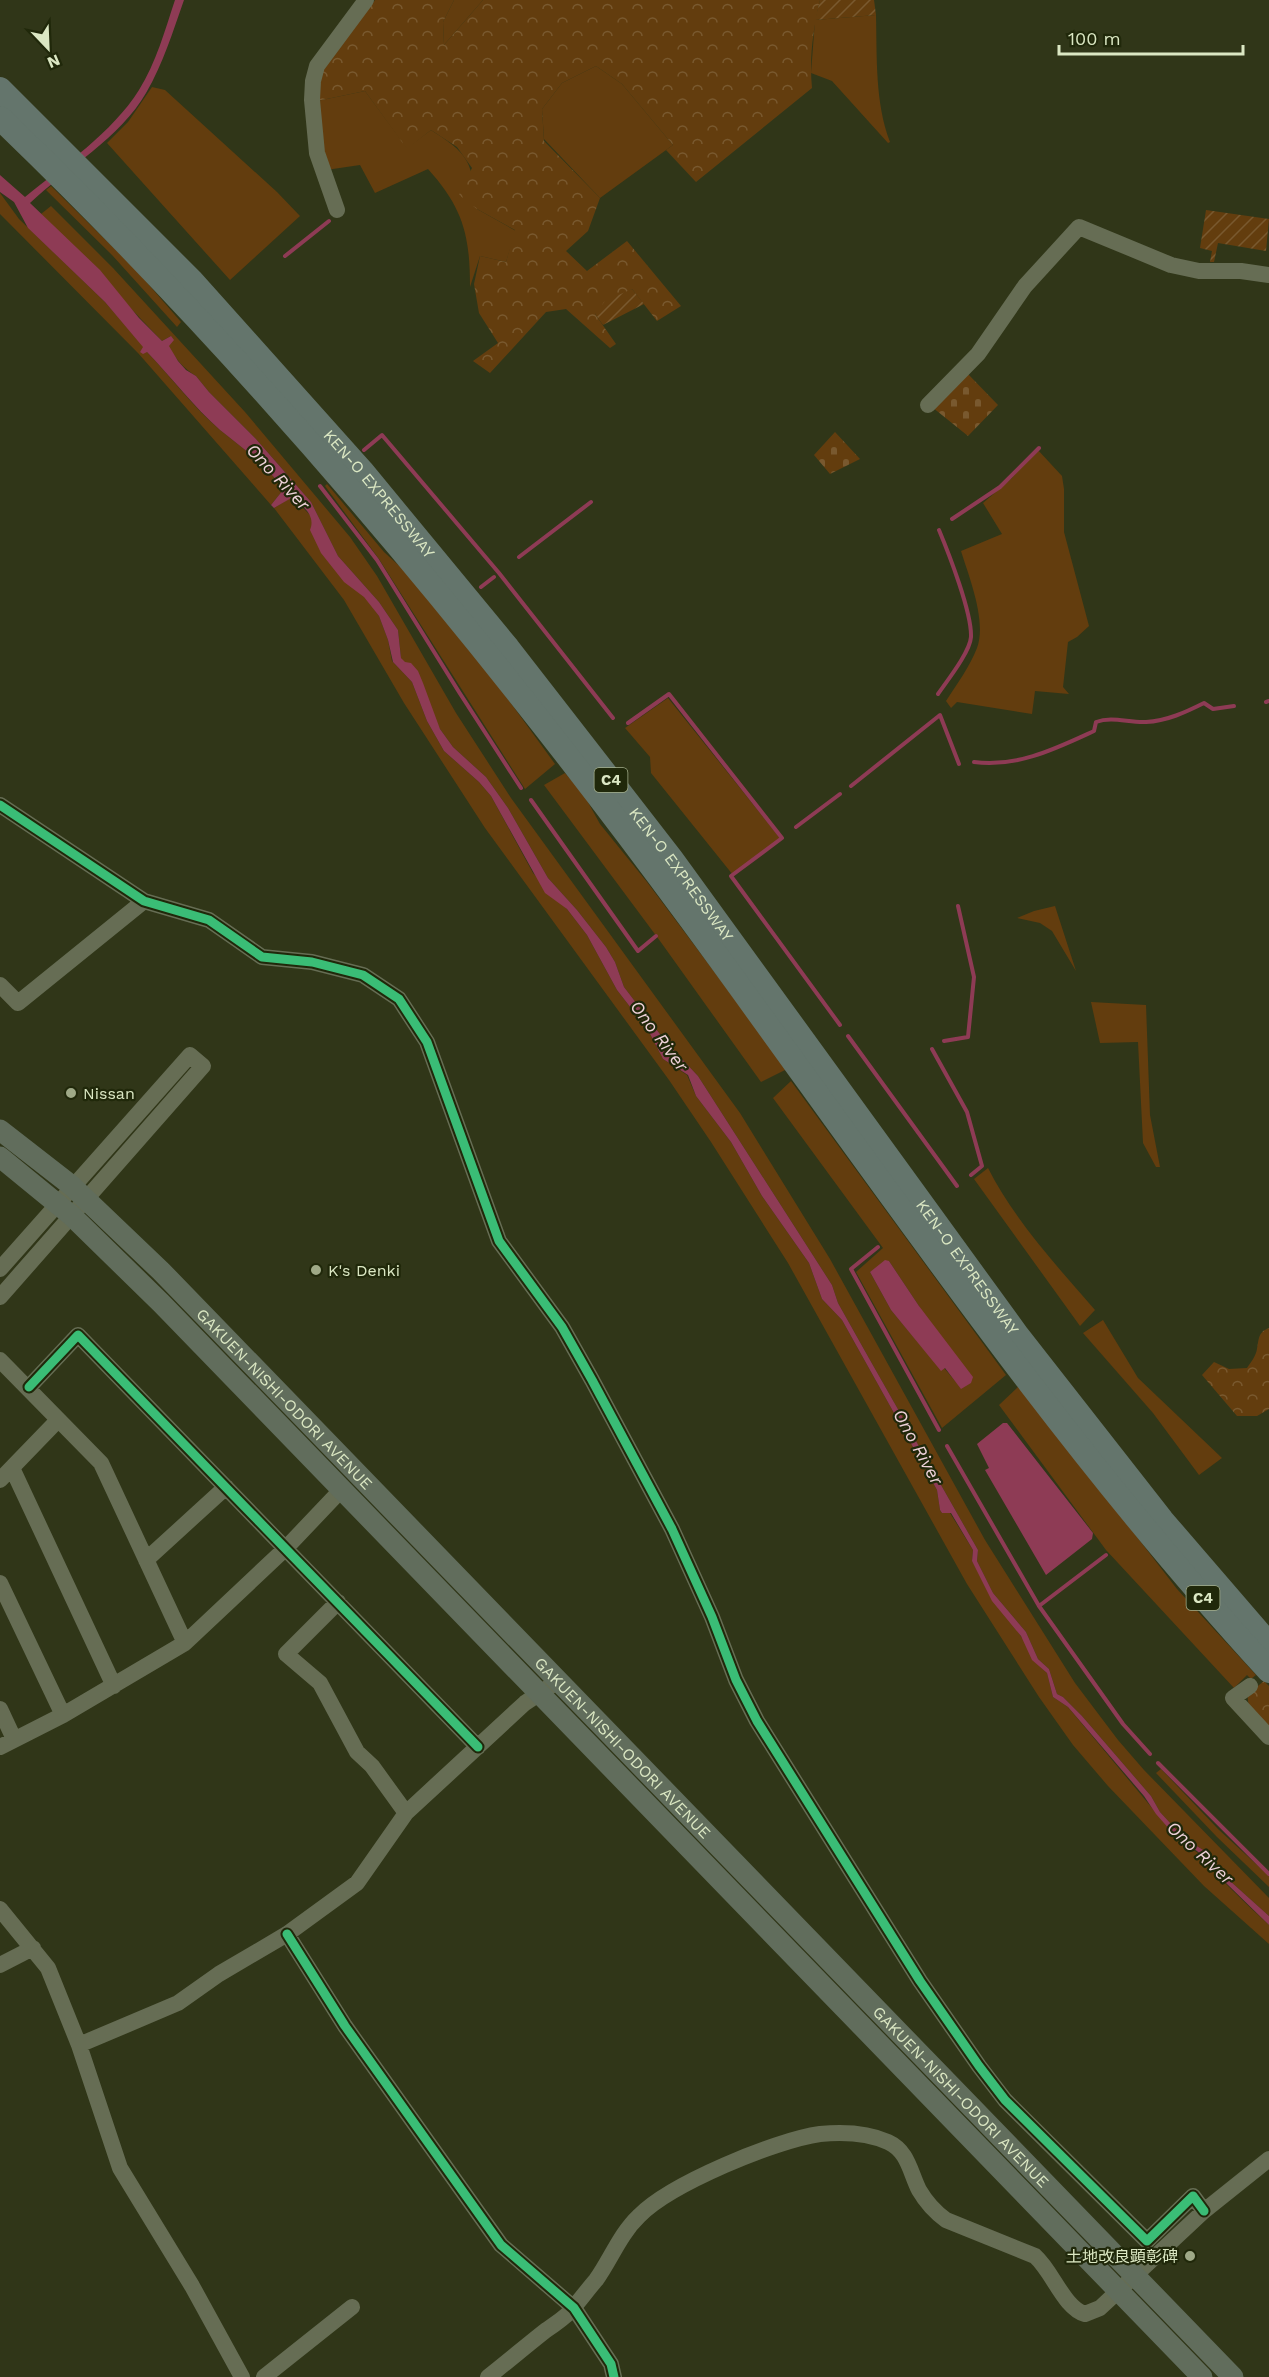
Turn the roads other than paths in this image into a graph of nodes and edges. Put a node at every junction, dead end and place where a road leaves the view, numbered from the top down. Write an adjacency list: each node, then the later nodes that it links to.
1 (366, 0): 4 (street)
2 (0, 89): 27 (highway, KEN-O EXPRESSWAY / C4)
3 (0, 118): 28 (highway, KEN-O EXPRESSWAY / C4)
4 (338, 210)
5 (1269, 275): 6 (street)
6 (928, 405)
7 (0, 805): 8 (street)
8 (144, 901): 9 (street); 45 (street)
9 (0, 985)
10 (0, 1131): 12 (main road, GAKUEN-NISHI-ODORI AVENUE)
11 (0, 1157): 13 (main road, GAKUEN-NISHI-ODORI AVENUE)
12 (79, 1193): 12 (street); 13 (street); 29 (main road, GAKUEN-NISHI-ODORI AVENUE)
13 (65, 1209): 14 (street); 15 (street); 21 (main road, GAKUEN-NISHI-ODORI AVENUE)
14 (0, 1269)
15 (0, 1297)
16 (1, 1363): 17 (street)
17 (29, 1387): 18 (street); 20 (street)
18 (58, 1420): 19 (street); 23 (street)
19 (6, 1474): 30 (street)
20 (226, 1487): 22 (street); 23 (street)
21 (342, 1489): 22 (street); 32 (main road, GAKUEN-NISHI-ODORI AVENUE)
22 (286, 1548): 25 (street); 26 (street)
23 (146, 1560): 26 (street)
24 (0, 1583): 34 (street)
25 (338, 1602): 37 (street); 38 (street)
26 (185, 1643): 30 (street)
27 (1269, 1644)
28 (1269, 1671)
29 (558, 1681): 32 (street); 46 (main road, GAKUEN-NISHI-ODORI AVENUE)
30 (114, 1686): 34 (street)
31 (1250, 1686): 35 (street)
32 (540, 1694): 37 (street); 47 (main road, GAKUEN-NISHI-ODORI AVENUE)
33 (0, 1709): 36 (street)
34 (63, 1715): 36 (street)
35 (1269, 1737)
36 (7, 1743)
37 (478, 1747): 38 (street)
38 (406, 1813): 40 (street)
39 (0, 1909): 41 (street)
40 (287, 1934): 43 (street); 49 (street)
41 (33, 1948): 42 (street); 43 (street)
42 (0, 1965)
43 (79, 2045): 50 (street)
44 (1269, 2159): 45 (street)
45 (1204, 2211): 46 (street)
46 (1135, 2276): 47 (street); 55 (main road, GAKUEN-NISHI-ODORI AVENUE)
47 (1119, 2290): 49 (street); 54 (main road, GAKUEN-NISHI-ODORI AVENUE)
48 (351, 2307): 51 (street)
49 (574, 2308): 52 (street); 53 (street)
50 (242, 2377)
51 (264, 2377)
52 (488, 2377)
53 (614, 2377)
54 (1202, 2377)
55 (1233, 2377)

